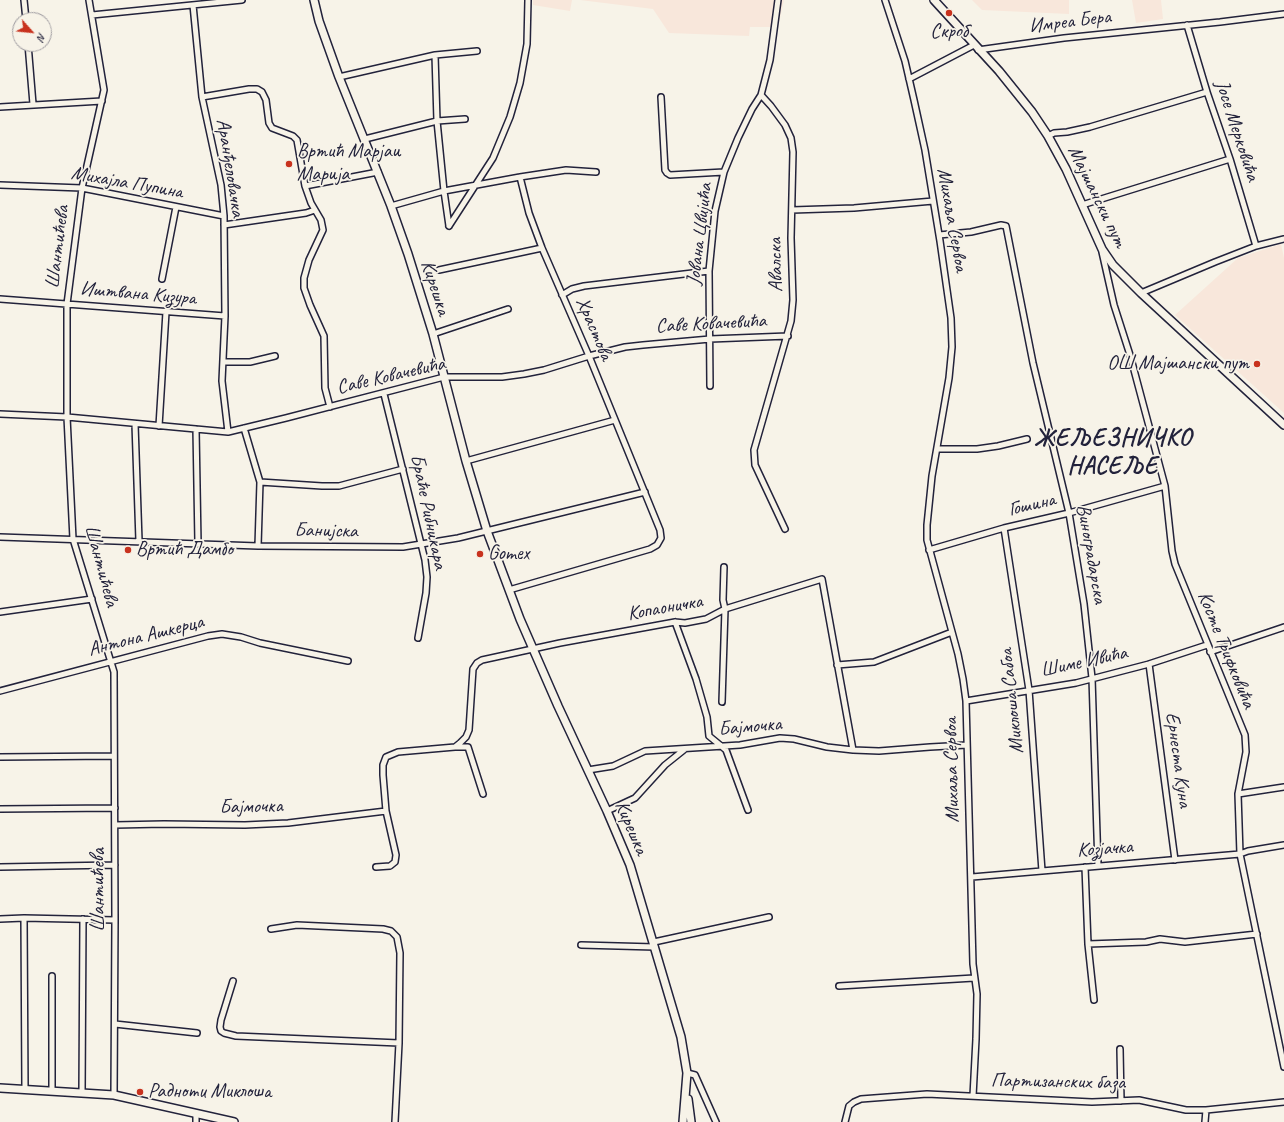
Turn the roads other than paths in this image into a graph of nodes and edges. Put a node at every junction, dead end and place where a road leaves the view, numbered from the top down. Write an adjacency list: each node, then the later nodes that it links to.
1 (24, 0): 10 (street)
2 (89, 0): 12 (street, Шантићева)
3 (242, 0): 9 (street)
4 (314, 0): 18 (street, Кирешка)
5 (528, 0): 37 (street)
6 (778, 0): 21 (street, Јована Цвијића)
7 (885, 0): 19 (street, Михаља Сервоа)
8 (934, 0): 14 (street, Мајшански пут)
9 (193, 3): 12 (street); 22 (street, Аранђеловачка)
10 (25, 12)
11 (1284, 14): 13 (street, Имреа Бера)
12 (92, 16): 24 (street, Шантићева)
13 (1187, 25): 14 (street, Имреа Бера); 20 (street, Јосе Мерковића)
14 (976, 47): 19 (street, Имреа Бера); 29 (street, Мајшански пут)
15 (477, 51): 17 (street)
16 (29, 52): 25 (street)
17 (435, 56): 18 (street); 28 (street)
18 (339, 77): 30 (street, Кирешка)
19 (909, 79): 41 (street, Михаља Сервоа)
20 (1207, 92): 29 (street); 31 (street, Јосе Мерковића)
21 (761, 95): 34 (street, Јована Цвијића); 46 (street, Авалска)
22 (202, 97): 38 (street); 47 (street, Аранђеловачка)
23 (661, 97): 34 (street)
24 (102, 101): 25 (street); 39 (street, Шантићева)
25 (33, 104): 26 (street)
26 (0, 107)
27 (465, 119): 28 (street)
28 (437, 121): 30 (street); 40 (street)
29 (1048, 136): 42 (street, Мајшански пут)
30 (365, 139): 32 (street, Кирешка)
31 (1230, 159): 42 (street); 51 (street, Јосе Мерковића)
32 (378, 172): 38 (street); 43 (street, Кирешка)
33 (596, 172): 35 (street)
34 (724, 172): 55 (street, Јована Цвијића)
35 (520, 176): 37 (street); 52 (street, Храстова)
36 (0, 185): 39 (street, Михајла Пупина)
37 (476, 185): 40 (street); 40 (street)
38 (305, 186): 45 (street)
39 (82, 188): 44 (street, Михајла Пупина); 60 (street, Шантићева)
40 (444, 191): 43 (street)
41 (933, 201): 46 (street); 49 (street, Михаља Сервоа)
42 (1082, 205): 53 (street, Мајшански пут)
43 (391, 206): 64 (street, Кирешка)
44 (176, 207): 47 (street, Михајла Пупина); 56 (street)
45 (315, 210): 48 (street); 73 (street)
46 (792, 210): 65 (street, Авалска)
47 (224, 216): 48 (street, Аранђеловачка)
48 (224, 225): 63 (street, Аранђеловачка)
49 (939, 235): 84 (street, Михаља Сервоа); 90 (street, Виноградарска)
50 (1284, 239): 51 (street)
51 (1256, 246): 57 (street)
52 (542, 248): 54 (street); 58 (street, Храстова)
53 (1102, 249): 57 (street, Мајшански пут); 88 (street, Косте Трифковића)
54 (439, 270)
55 (708, 271): 58 (street); 66 (street, Јована Цвијића)
56 (162, 279)
57 (1141, 293): 78 (street, Мајшански пут)
58 (562, 295): 68 (street, Храстова)
59 (0, 299): 60 (street, Иштвана Кизура)
60 (67, 304): 62 (street, Иштвана Кизура); 75 (street, Шантићева)
61 (508, 309): 64 (street)
62 (166, 312): 63 (street, Иштвана Кизура); 79 (street)
63 (225, 316): 69 (street, Аранђеловачка)
64 (433, 334): 70 (street, Кирешка)
65 (788, 336): 66 (street, Саве Ковачевића); 92 (street, Авалска)
66 (710, 339): 68 (street, Саве Ковачевића); 71 (street, Јована Цвијића)
67 (275, 356): 69 (street)
68 (589, 356): 70 (street, Саве Ковачевића); 76 (street, Храстова)
69 (223, 362): 82 (street, Аранђеловачка)
70 (444, 377): 72 (street, Саве Ковачевића); 85 (street, Кирешка)
71 (710, 386)
72 (384, 394): 73 (street, Саве Ковачевића); 86 (street, Браће Рибникара)
73 (330, 407): 80 (street, Саве Ковачевића)
74 (0, 414): 75 (street, Саве Ковачевића)
75 (67, 418): 77 (street, Саве Ковачевића); 95 (street, Шантићева)
76 (615, 420): 85 (street); 89 (street, Храстова)
77 (136, 424): 79 (street, Саве Ковачевића); 96 (street)
78 (1284, 425)
79 (158, 426): 81 (street, Саве Ковачевића)
80 (244, 428): 82 (street, Саве Ковачевића); 87 (street)
81 (196, 429): 82 (street, Саве Ковачевића); 97 (street)
82 (228, 432)
83 (1027, 439): 84 (street)
84 (937, 449): 100 (street, Михаља Сервоа)
85 (466, 460): 93 (street, Кирешка)
86 (403, 469): 87 (street); 98 (street, Браће Рибникара)
87 (260, 482): 99 (street)
88 (1165, 486): 90 (street, Гошина); 110 (street, Косте Трифковића)
89 (645, 492): 93 (street, Банијска); 102 (street)
90 (1069, 513): 91 (street, Гошина); 117 (street, Виноградарска)
91 (1004, 528): 100 (street, Гошина); 118 (street, Миклоша Сабоа)
92 (785, 529)
93 (487, 531): 98 (street, Банијска); 102 (street, Кирешка)
94 (0, 537): 95 (street, Банијска)
95 (73, 539): 96 (street, Банијска); 103 (street, Шантићева)
96 (139, 541): 97 (street, Банијска)
97 (198, 543): 99 (street, Банијска)
98 (420, 545): 99 (street, Банијска); 109 (street, Браће Рибникара)
99 (258, 546)
100 (929, 550): 108 (street, Михаља Сервоа)
101 (724, 567): 104 (street)
102 (509, 590): 111 (street, Кирешка)
103 (92, 599): 105 (street); 113 (street, Шантићева)
104 (725, 609): 106 (street, Копаоничка); 116 (street, Копаоничка); 121 (street)
105 (0, 612)
106 (674, 622): 111 (street, Копаоничка); 125 (street)
107 (1284, 627): 112 (street)
108 (952, 632): 116 (street); 120 (street, Михаља Сервоа)
109 (418, 638)
110 (1207, 645): 112 (street, Косте Трифковића); 115 (street, Шиме Ивића)
111 (533, 650): 122 (street); 131 (street, Кирешка)
112 (1210, 652): 134 (street, Косте Трифковића)
113 (112, 661): 114 (street, Антона Ашкерца); 119 (street, Антона Ашкерца); 129 (street, Шантићева)
114 (348, 661)
115 (1149, 664): 117 (street, Шиме Ивића); 143 (street, Ернеста Куна)
116 (837, 665): 128 (street)
117 (1092, 678): 118 (street, Шиме Ивића); 145 (street, Виноградарска)
118 (1029, 690): 120 (street, Шиме Ивића); 149 (street, Миклоша Сабоа)
119 (0, 691)
120 (966, 701): 123 (street, Михаља Сервоа)
121 (722, 702)
122 (466, 737): 124 (street); 126 (street)
123 (967, 745): 128 (street, Бајмочка); 150 (street, Михаља Сервоа)
124 (468, 746): 126 (street); 133 (street)
125 (722, 746): 127 (street, Бајмочка); 128 (street, Бајмочка); 138 (street)
126 (455, 747): 137 (street)
127 (686, 748): 131 (street, Бајмочка); 139 (street)
128 (852, 750)
129 (114, 756): 130 (street); 135 (street, Шантићева)
130 (0, 757)
131 (588, 770): 139 (street, Кирешка)
132 (1284, 787): 134 (street)
133 (482, 794)
134 (1238, 794): 142 (street, Косте Трифковића)
135 (114, 808): 136 (street); 140 (street, Шантићева)
136 (0, 809)
137 (386, 810): 140 (street, Бајмочка); 147 (street)
138 (748, 810)
139 (607, 811): 160 (street, Кирешка)
140 (115, 825): 144 (street, Шантићева)
141 (1284, 845): 142 (street, Козјачка)
142 (1240, 854): 143 (street, Козјачка); 157 (street, Косте Трифковића)
143 (1175, 860): 145 (street, Козјачка)
144 (115, 865): 146 (street); 155 (street, Шантићева)
145 (1098, 866): 148 (street, Козјачка)
146 (0, 867)
147 (376, 867)
148 (1085, 867): 149 (street, Козјачка); 158 (street)
149 (1042, 870): 150 (street, Козјачка)
150 (972, 877): 162 (street, Михаља Сервоа)
151 (769, 917): 160 (street)
152 (24, 918): 153 (street); 154 (street); 173 (street)
153 (83, 919): 155 (street); 176 (street)
154 (0, 920)
155 (116, 920): 166 (street, Шантићева)
156 (271, 930): 168 (street)
157 (1257, 934): 158 (street); 170 (street, Косте Трифковића)
158 (1088, 944): 165 (street)
159 (581, 945): 160 (street)
160 (654, 945): 171 (street, Кирешка)
161 (52, 976): 174 (street)
162 (974, 978): 164 (street); 178 (street, Михаља Сервоа)
163 (233, 981): 168 (street)
164 (839, 986)
165 (1094, 1000)
166 (115, 1024): 167 (street); 177 (street, Шантићева)
167 (197, 1033)
168 (399, 1043): 184 (street)
169 (1120, 1049): 179 (street)
170 (1284, 1066)
171 (687, 1073): 175 (street, Кирешка); 187 (street)
172 (0, 1088): 173 (street)
173 (26, 1090): 174 (street)
174 (52, 1091): 176 (street)
175 (686, 1091): 185 (street, Кирешка); 186 (street, Кирешка)
176 (82, 1093): 177 (street)
177 (114, 1095): 182 (street)
178 (972, 1096): 179 (street, Партизанских база); 188 (street, Партизанских база)
179 (1121, 1101): 181 (street, Партизанских база)
180 (1284, 1102): 181 (street, Партизанских база)
181 (1206, 1110): 189 (street)
182 (196, 1118): 183 (street)
183 (234, 1122)
184 (394, 1122)
185 (683, 1122)
186 (692, 1122)
187 (716, 1122)
188 (845, 1122)
189 (1205, 1122)

